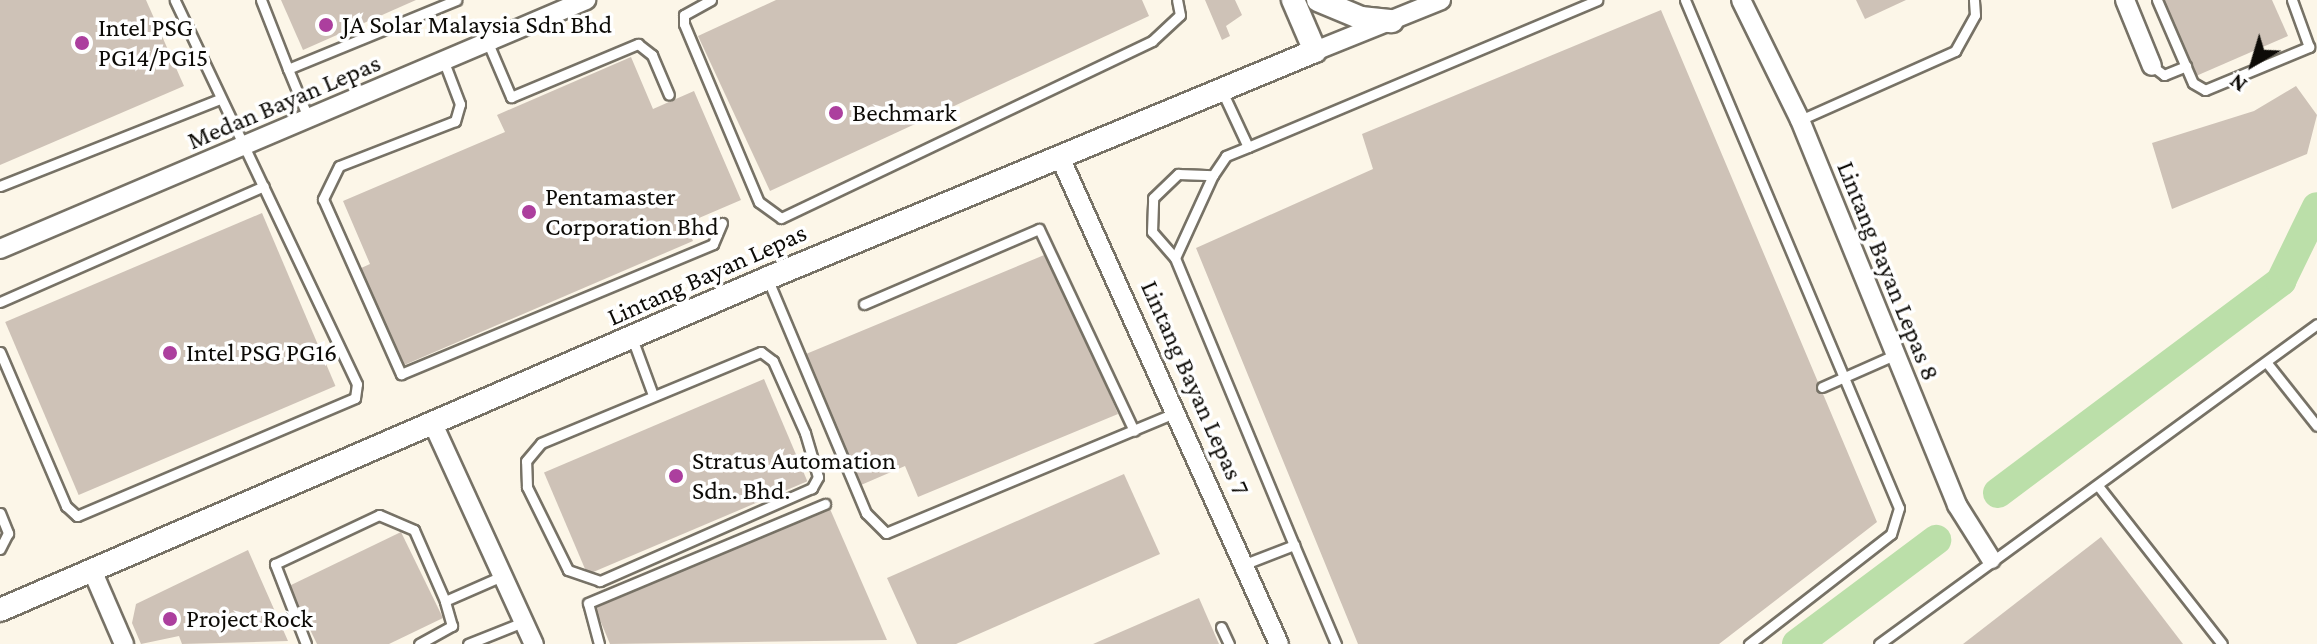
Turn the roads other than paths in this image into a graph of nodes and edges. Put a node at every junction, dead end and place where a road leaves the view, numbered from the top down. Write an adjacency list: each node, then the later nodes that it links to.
1 (175, 0): 26 (lane)
2 (261, 0): 23 (lane)
3 (456, 0): 23 (lane)
4 (586, 0): 18 (street, Medan Bayan Lepas)
5 (711, 0): 6 (lane)
6 (1177, 0)
7 (1293, 0): 19 (street)
8 (1318, 0): 17 (street)
9 (1597, 0): 30 (lane)
10 (1685, 0): 46 (lane)
11 (1741, 0): 28 (street, Lintang Bayan Lepas 8)
12 (1974, 0): 28 (lane)
13 (2125, 0): 21 (street)
14 (2157, 0): 22 (lane)
15 (2292, 0): 22 (lane)
16 (1438, 1): 17 (street, Lintang Bayan Lepas)
17 (1392, 21): 19 (street, Lintang Bayan Lepas)
18 (488, 43): 20 (street, Medan Bayan Lepas); 25 (lane)
19 (1315, 51): 24 (street, Lintang Bayan Lepas)
20 (444, 62): 27 (street, Medan Bayan Lepas); 35 (lane)
21 (2152, 66): 22 (lane)
22 (2186, 66)
23 (288, 69): 27 (lane)
24 (1221, 89): 30 (lane); 31 (street, Lintang Bayan Lepas)
25 (669, 95)
26 (220, 99): 29 (lane); 33 (lane)
27 (309, 120): 29 (street, Medan Bayan Lepas)
28 (1800, 120): 44 (street, Lintang Bayan Lepas 8)
29 (245, 147): 34 (lane); 36 (street, Medan Bayan Lepas)
30 (1248, 147): 32 (lane)
31 (1059, 155): 38 (street, Lintang Bayan Lepas); 49 (street, Lintang Bayan Lepas 7)
32 (1213, 175): 37 (lane); 37 (lane)
33 (0, 186)
34 (264, 186): 39 (lane); 43 (lane)
35 (722, 223)
36 (0, 249)
37 (1175, 258): 56 (lane)
38 (768, 278): 42 (street, Lintang Bayan Lepas); 52 (lane)
39 (0, 302)
40 (864, 304): 52 (lane)
41 (2317, 324): 45 (lane)
42 (632, 338): 48 (lane); 50 (street, Lintang Bayan Lepas)
43 (0, 352)
44 (1892, 356): 46 (lane); 58 (street, Lintang Bayan Lepas 8)
45 (2267, 363): 51 (lane); 53 (lane)
46 (1841, 379): 47 (lane); 75 (lane)
47 (1822, 387)
48 (653, 395): 48 (lane)
49 (1179, 411): 52 (lane); 59 (street, Lintang Bayan Lepas 7)
50 (434, 426): 60 (street, Lintang Bayan Lepas); 61 (street)
51 (2317, 426)
52 (1134, 431)
53 (2099, 487): 58 (lane); 77 (lane)
54 (825, 504): 71 (lane)
55 (0, 513): 57 (lane)
56 (1294, 545): 59 (lane); 74 (lane)
57 (0, 549)
58 (1991, 559): 76 (lane)
59 (1245, 564): 73 (street, Lintang Bayan Lepas 7)
60 (92, 570): 63 (street, Lintang Bayan Lepas); 66 (street)
61 (502, 576): 62 (lane); 64 (street)
62 (445, 601): 67 (lane); 68 (lane)
63 (0, 610)
64 (523, 622): 69 (lane); 70 (street)
65 (1221, 627): 72 (lane)
66 (124, 644)
67 (306, 644)
68 (419, 644)
69 (468, 644)
70 (534, 644)
71 (599, 644)
72 (1229, 644)
73 (1279, 644)
74 (1336, 644)
75 (1749, 644)
76 (1879, 644)
77 (2222, 644)

